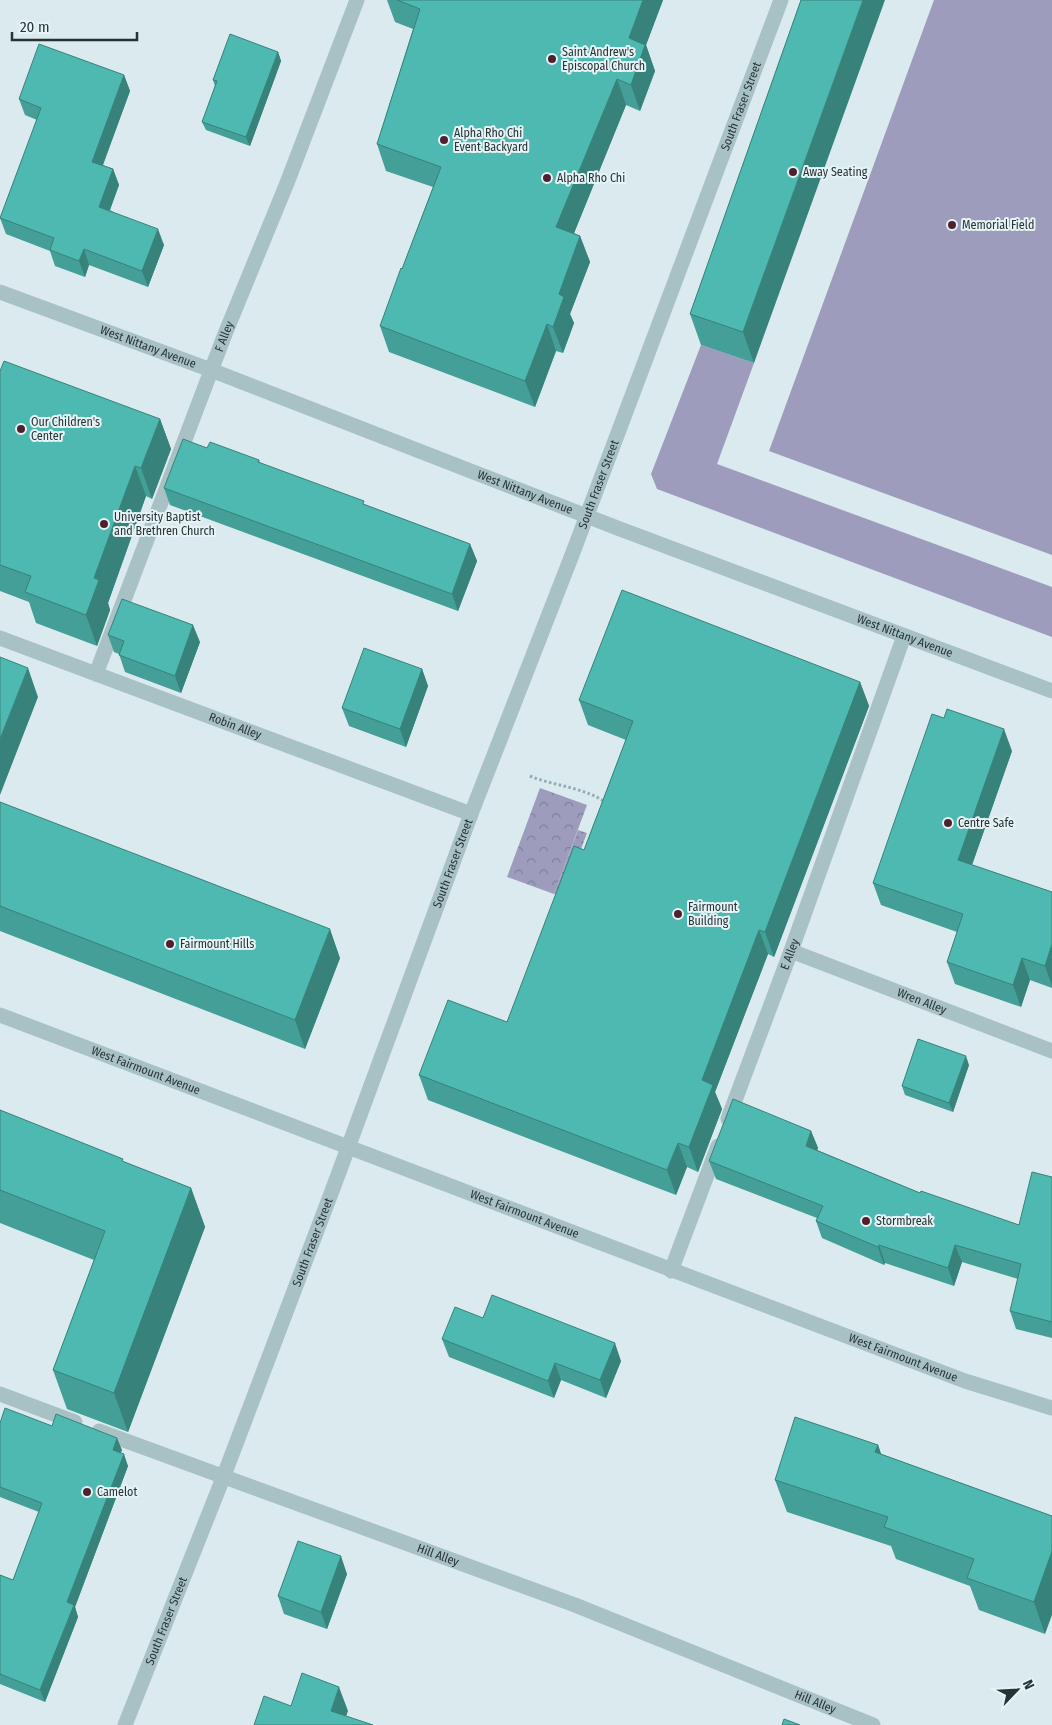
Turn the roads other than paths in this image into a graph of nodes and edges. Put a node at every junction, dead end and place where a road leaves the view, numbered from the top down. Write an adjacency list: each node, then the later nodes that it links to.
1 (357, 0): 4 (street, F Alley)
2 (781, 0): 5 (street, South Fraser Street)
3 (0, 292): 4 (street, West Nittany Avenue)
4 (211, 370): 5 (street, West Nittany Avenue); 8 (street, F Alley)
5 (586, 516): 6 (street, West Nittany Avenue); 10 (street, South Fraser Street)
6 (904, 636): 9 (street, West Nittany Avenue); 11 (street, E Alley)
7 (0, 638): 8 (street, Robin Alley)
8 (96, 674): 10 (street, Robin Alley)
9 (1052, 691)
10 (471, 814): 14 (street, South Fraser Street)
11 (791, 951): 13 (street, Wren Alley); 15 (street, E Alley)
12 (0, 1015): 14 (street, West Fairmount Avenue)
13 (1052, 1051)
14 (348, 1147): 15 (street, West Fairmount Avenue); 18 (street, South Fraser Street)
15 (671, 1270): 17 (street, West Fairmount Avenue)
16 (0, 1394): 18 (street, Hill Alley)
17 (1052, 1408)
18 (223, 1478): 19 (street, South Fraser Street); 20 (street, Hill Alley)
19 (125, 1725)
20 (873, 1725)

